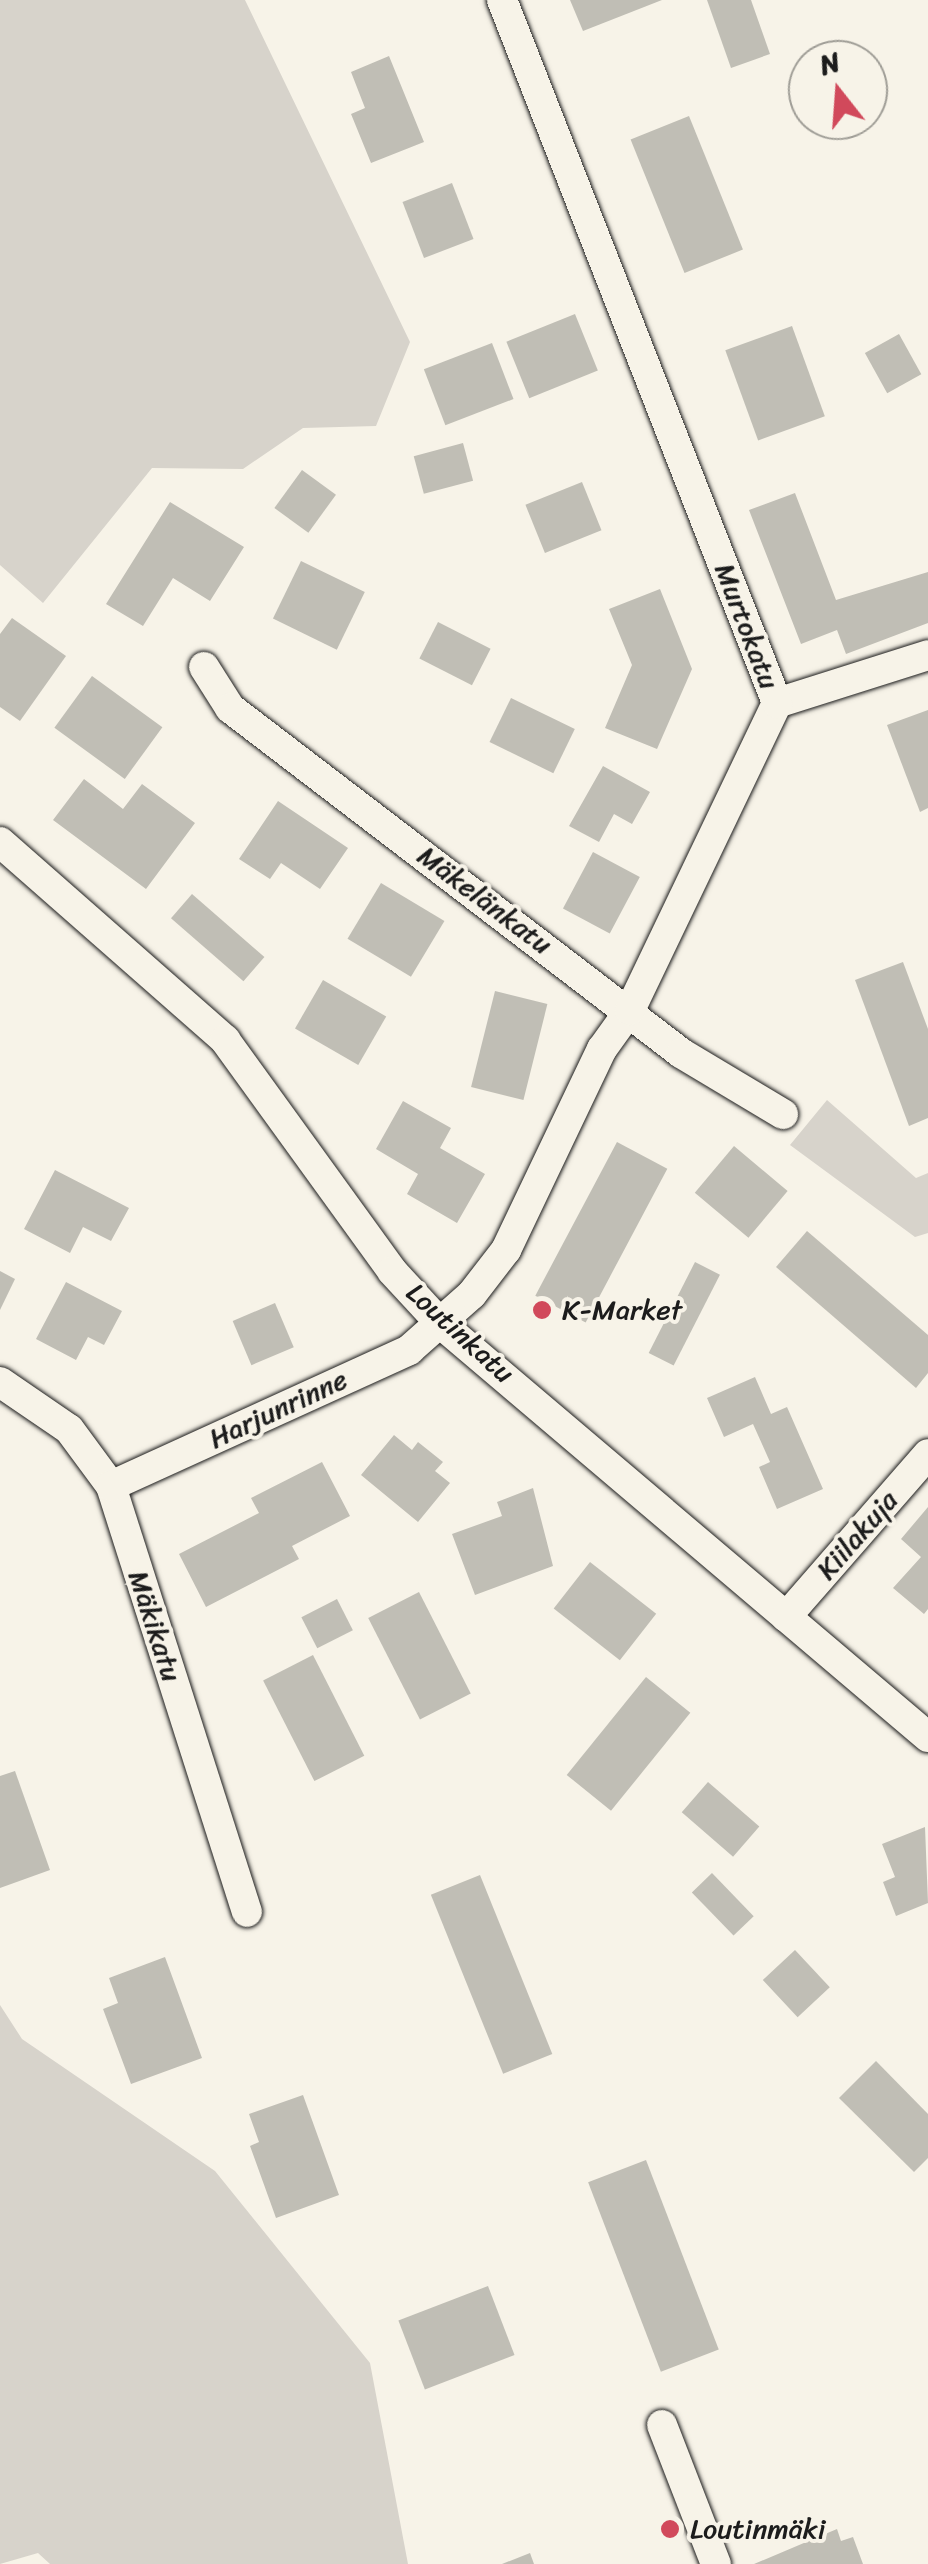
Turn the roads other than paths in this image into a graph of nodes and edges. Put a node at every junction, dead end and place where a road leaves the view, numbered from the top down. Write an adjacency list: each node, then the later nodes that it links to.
1 (502, 0): 4 (street, Murtokatu)
2 (928, 655): 4 (street)
3 (204, 667): 6 (street, Mäkelänkatu)
4 (777, 703): 6 (street, Murtokatu)
5 (0, 842): 8 (street, Loutinkatu)
6 (630, 1010): 7 (street, Mäkelänkatu); 8 (street, Murtokatu)
7 (783, 1114)
8 (440, 1323): 11 (street, Harjunrinne); 12 (street, Loutinkatu)
9 (0, 1382): 11 (street, Mäkikatu)
10 (928, 1454): 12 (street, Kiilakuja)
11 (111, 1486): 14 (street, Mäkikatu)
12 (786, 1616): 13 (street, Loutinkatu)
13 (928, 1737)
14 (247, 1912)
15 (662, 2425): 16 (street)
16 (716, 2564)

